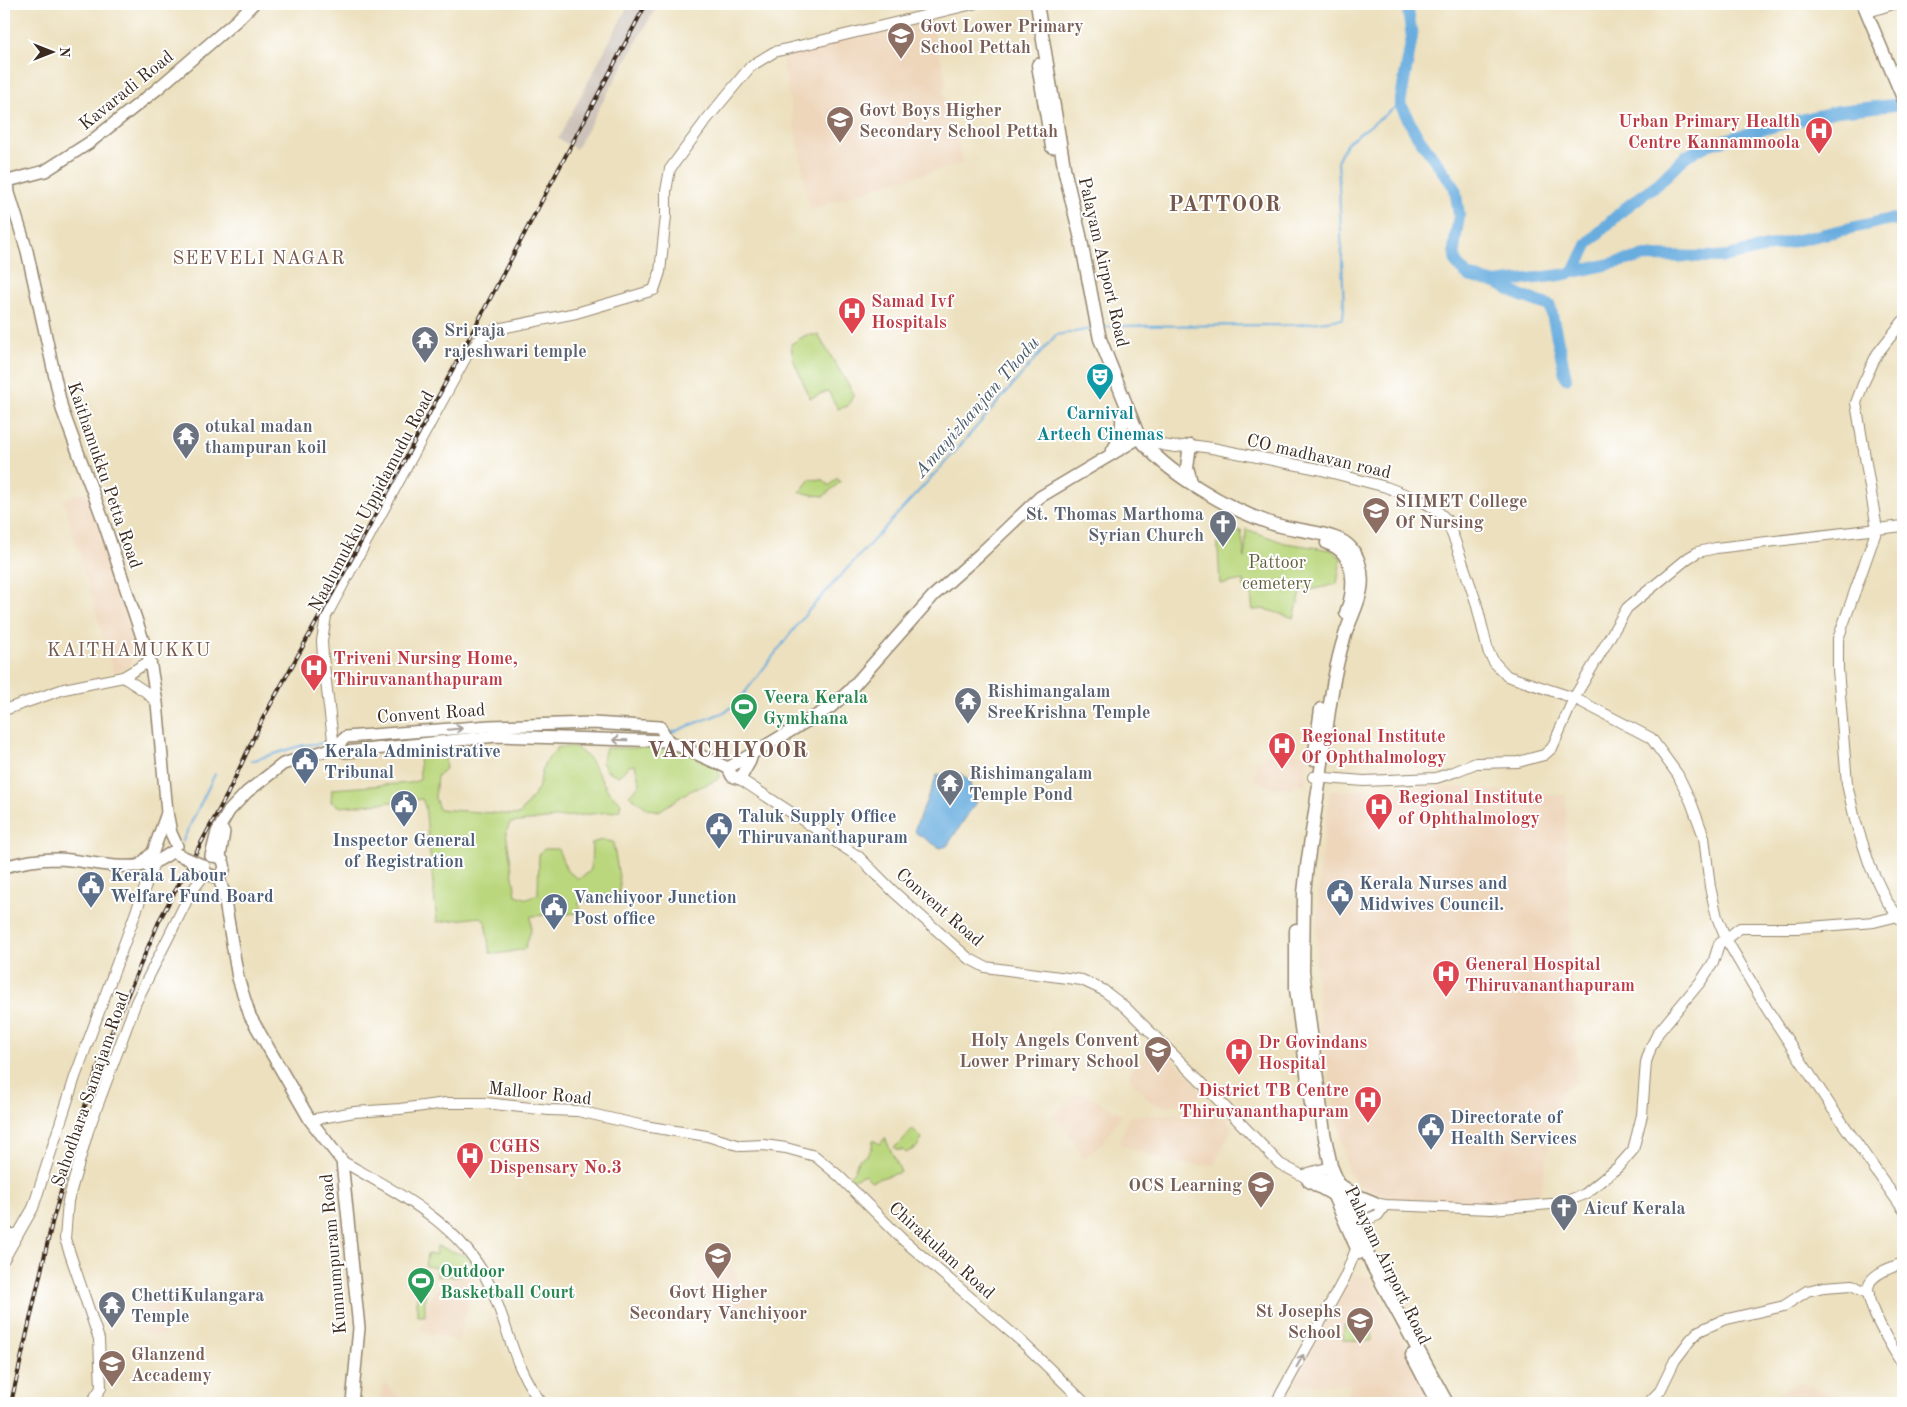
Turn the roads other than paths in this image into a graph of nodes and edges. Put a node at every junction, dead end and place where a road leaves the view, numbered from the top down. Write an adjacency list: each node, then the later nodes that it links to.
1 (253, 4): 8 (main road, Kavaradi Road)
2 (973, 4): 26 (street, Naalumukku Uppidamudu Road)
3 (1029, 4): 11 (main road, Palayam Airport Road)
4 (1037, 4): 11 (main road, Palayam Airport Road)
5 (1893, 4): 6 (street)
6 (1866, 8): 7 (main road)
7 (1903, 99)
8 (8, 181): 9 (street); 20 (main road, Kaithamukku Petta Road)
9 (4, 196)
10 (1903, 321): 19 (street)
11 (1094, 326): 12 (main road, Palayam Airport Road)
12 (1098, 341): 13 (main road, Palayam Airport Road); 14 (main road, Palayam Airport Road)
13 (1122, 416): 14 (main road, Palayam Airport Road); 16 (main road)
14 (1136, 439): 15 (street, CO madhavan road); 16 (main road); 17 (main road, Palayam Airport Road); 29 (main road, Palayam Airport Road)
15 (1190, 445): 17 (main road); 22 (street, CO madhavan road)
16 (1111, 454): 27 (main road)
17 (1191, 482): 29 (main road, Palayam Airport Road)
18 (1903, 526): 19 (street)
19 (1877, 529): 22 (street); 38 (street)
20 (150, 661): 21 (street); 23 (main road, Kaithamukku Petta Road)
21 (122, 677): 23 (street); 24 (street)
22 (1574, 698): 29 (street); 39 (street, CO madhavan road)
23 (158, 703): 31 (main road, Kaithamukku Petta Road)
24 (4, 710)
25 (668, 741): 26 (main road, one-way to 26); 26 (main road, Convent Road, one-way to 25); 28 (main road, Convent Road)
26 (333, 744): 35 (main road, Convent Road)
27 (752, 754): 28 (main road); 30 (main road)
28 (728, 768): 30 (main road, Convent Road)
29 (1316, 778): 44 (main road, Palayam Airport Road)
30 (740, 779): 43 (street, Convent Road)
31 (167, 812): 32 (main road); 33 (main road)
32 (162, 830): 33 (main road); 34 (main road)
33 (175, 849): 34 (main road); 35 (main road, bridge)
34 (153, 857): 36 (main road); 49 (street)
35 (210, 862): 37 (main road); 37 (main road); 57 (street, Sahodhara Samajam Road)
36 (4, 866)
37 (221, 874): 40 (main road)
38 (1901, 920): 39 (street)
39 (1726, 939): 45 (street); 46 (street, CO madhavan road)
40 (310, 1120): 41 (street, Malloor Road); 42 (main road)
41 (764, 1145): 60 (street, Chirakulam Road)
42 (342, 1161): 58 (main road, Kunnumpuram Road); 59 (street)
43 (1306, 1178): 44 (main road); 44 (street)
44 (1331, 1178): 45 (main road); 47 (main road, Palayam Airport Road)
45 (1380, 1204): 47 (street)
46 (1903, 1208)
47 (1352, 1224): 50 (main road, Palayam Airport Road); 63 (main road, Palayam Airport Road)
48 (4, 1234): 49 (street)
49 (18, 1234): 51 (street)
50 (1357, 1248): 61 (street, one-way to 50); 62 (main road, Palayam Airport Road)
51 (4, 1260)
52 (1903, 1263): 53 (street)
53 (1871, 1280): 54 (street); 55 (street)
54 (1852, 1285): 55 (street); 64 (street)
55 (1869, 1294): 56 (street)
56 (1903, 1366)
57 (91, 1403)
58 (352, 1403)
59 (542, 1403)
60 (1085, 1403)
61 (1276, 1403)
62 (1437, 1403)
63 (1447, 1403)
64 (1648, 1403)

